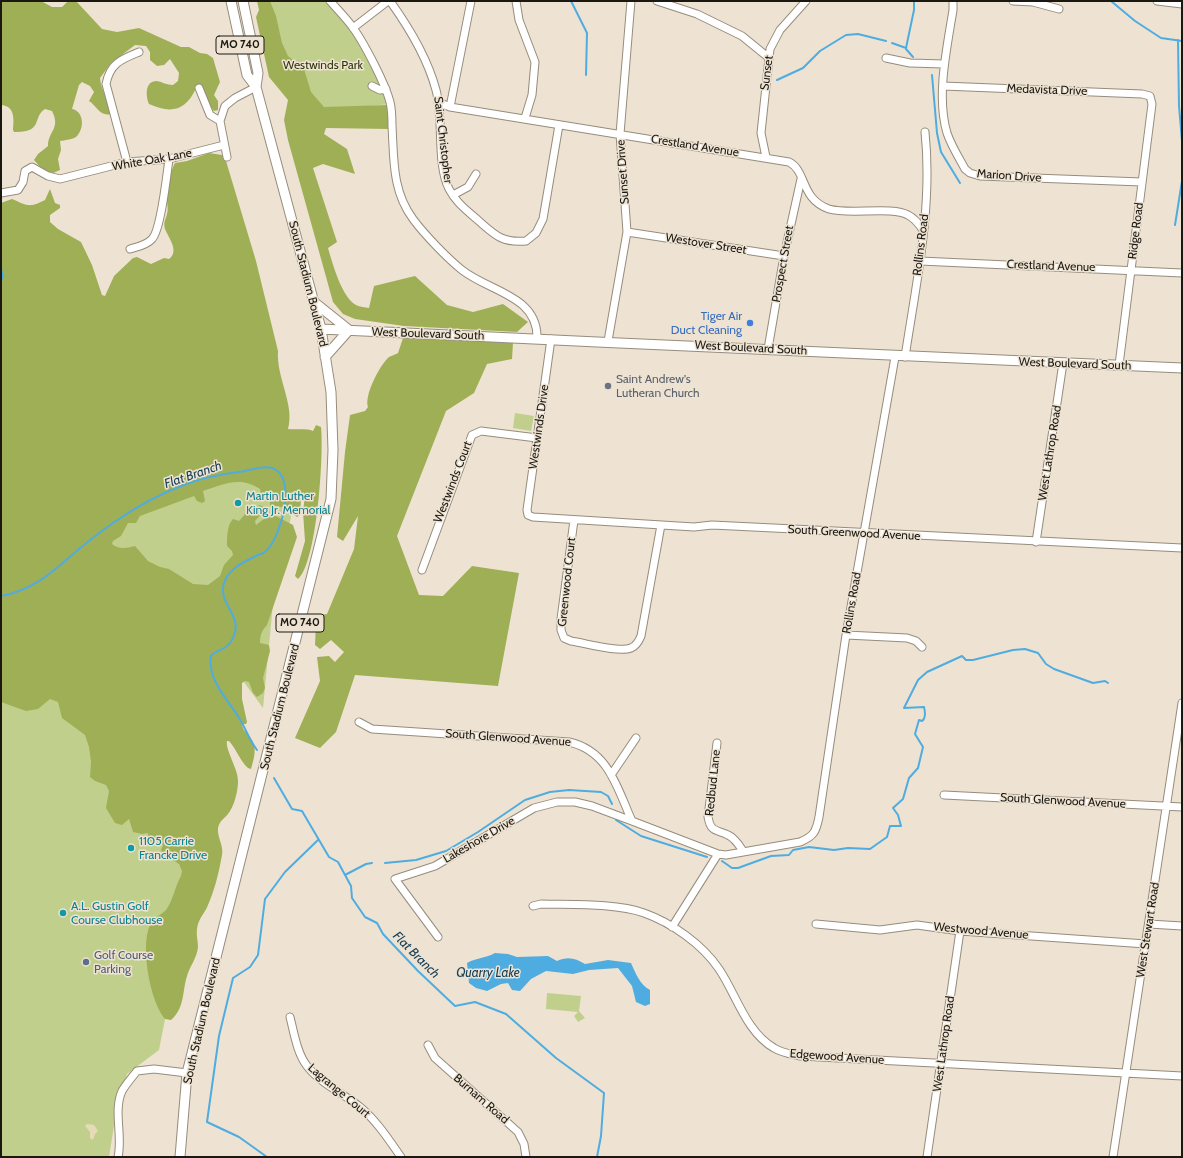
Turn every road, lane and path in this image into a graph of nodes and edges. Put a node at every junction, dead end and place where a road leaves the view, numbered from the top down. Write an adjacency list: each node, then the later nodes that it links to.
1 (231, 1): 22 (main road, South Stadium Boulevard / MO 740)
2 (244, 1): 22 (main road, MO 740)
3 (330, 1): 15 (street)
4 (389, 1): 15 (street); 26 (street, Saint Christopher)
5 (472, 1): 27 (street)
6 (516, 1): 28 (street)
7 (631, 1): 32 (street, Sunset Drive)
8 (657, 1): 17 (street)
9 (806, 1): 17 (street, Sunset)
10 (953, 1): 19 (street)
11 (1013, 1): 14 (street)
12 (1157, 1): 13 (street)
13 (1182, 4)
14 (1059, 8)
15 (354, 28): 24 (street)
16 (139, 52): 37 (street)
17 (768, 58): 35 (street, Sunset)
18 (886, 58): 19 (street)
19 (944, 64): 21 (street)
20 (372, 86): 24 (street)
21 (943, 86): 25 (street, Medavista Drive); 40 (street, Marion Drive)
22 (256, 87): 29 (street); 50 (main road, South Stadium Boulevard / MO 740)
23 (199, 88): 29 (street)
24 (386, 89): 53 (street)
25 (1150, 96): 40 (street, Ridge Road)
26 (438, 102): 27 (street, Crestland Avenue); 42 (street, Saint Christopher)
27 (450, 107): 28 (street, Crestland Avenue)
28 (525, 118): 30 (street, Crestland Avenue)
29 (220, 121): 33 (street)
30 (559, 125): 32 (street, Crestland Avenue); 42 (street, Saint Christopher)
31 (926, 132): 43 (street, Rollins Road)
32 (620, 134): 35 (street, Crestland Avenue); 44 (street, Sunset Drive)
33 (224, 145): 34 (street); 36 (street, White Oak Lane)
34 (227, 157)
35 (766, 157): 39 (street, Crestland Avenue)
36 (169, 159): 37 (street, White Oak Lane); 45 (street)
37 (127, 162): 41 (street, White Oak Lane)
38 (476, 174): 42 (street)
39 (801, 179): 43 (street, Crestland Avenue); 46 (street, Prospect Street)
40 (1142, 182): 48 (street, Ridge Road)
41 (1, 193)
42 (453, 195)
43 (923, 230): 47 (street, Rollins Road)
44 (628, 232): 46 (street, Westover Street); 55 (street, Sunset Drive)
45 (130, 249)
46 (784, 256): 56 (street, Prospect Street)
47 (920, 261): 48 (street, Crestland Avenue); 59 (street, Rollins Road)
48 (1132, 270): 49 (street, Crestland Avenue); 61 (street, Ridge Road)
49 (1182, 273)
50 (314, 302): 51 (main road, South Stadium Boulevard / MO 740); 52 (main road)
51 (321, 329): 52 (main road, West Boulevard South); 57 (main road, South Stadium Boulevard / MO 740)
52 (349, 330): 53 (main road, West Boulevard South); 57 (main road)
53 (537, 338): 54 (main road, West Boulevard South)
54 (551, 339): 55 (main road, West Boulevard South); 63 (street, Westwinds Drive)
55 (608, 341): 56 (main road, West Boulevard South)
56 (768, 349): 58 (main road, West Boulevard South)
57 (325, 357): 95 (main road, South Stadium Boulevard / MO 740)
58 (895, 357): 59 (main road, West Boulevard South); 67 (street, Rollins Road)
59 (905, 357): 60 (main road, West Boulevard South)
60 (1064, 363): 61 (main road, West Boulevard South); 68 (street, West Lathrop Road)
61 (1119, 365): 62 (main road, West Boulevard South)
62 (1182, 368)
63 (537, 438): 64 (street, Westwinds Drive); 70 (street, Westwinds Court)
64 (528, 515): 65 (street, South Greenwood Avenue)
65 (574, 520): 66 (street, South Greenwood Avenue); 66 (street, Greenwood Court)
66 (661, 525): 67 (street, South Greenwood Avenue)
67 (864, 534): 68 (street, South Greenwood Avenue); 71 (street, Rollins Road)
68 (1036, 542): 69 (street, South Greenwood Avenue)
69 (1182, 548)
70 (422, 570)
71 (846, 635): 72 (street); 82 (street, Rollins Road)
72 (922, 647)
73 (1182, 703): 79 (street, West Stewart Road)
74 (359, 722): 77 (street, South Glenwood Avenue)
75 (636, 738): 77 (street)
76 (717, 743): 82 (street, Redbud Lane)
77 (611, 775): 81 (street, South Glenwood Avenue)
78 (944, 795): 79 (street, South Glenwood Avenue)
79 (1166, 806): 80 (street, South Glenwood Avenue); 86 (street, West Stewart Road)
80 (1182, 806)
81 (632, 821): 83 (street); 90 (street, Lakeshore Drive)
82 (743, 851): 83 (street)
83 (718, 854): 88 (street)
84 (533, 906): 88 (street, Edgewood Avenue)
85 (816, 924): 89 (street, Westwood Avenue)
86 (1149, 924): 87 (street); 91 (street, West Stewart Road)
87 (1182, 926)
88 (672, 927): 94 (street, Edgewood Avenue)
89 (960, 931): 91 (street, Westwood Avenue); 94 (street, West Lathrop Road)
90 (438, 937)
91 (1146, 944): 96 (street, West Stewart Road)
92 (290, 1017): 100 (street, Lagrange Court)
93 (428, 1045): 101 (street, Burnam Road)
94 (942, 1064): 96 (street, Edgewood Avenue); 102 (street, West Lathrop Road)
95 (187, 1073): 98 (street); 99 (main road, South Stadium Boulevard / MO 740)
96 (1126, 1074): 97 (street, Edgewood Avenue); 103 (street, West Stewart Road)
97 (1182, 1076)
98 (118, 1157)
99 (180, 1157)
100 (401, 1157)
101 (526, 1157)
102 (927, 1157)
103 (1113, 1157)

